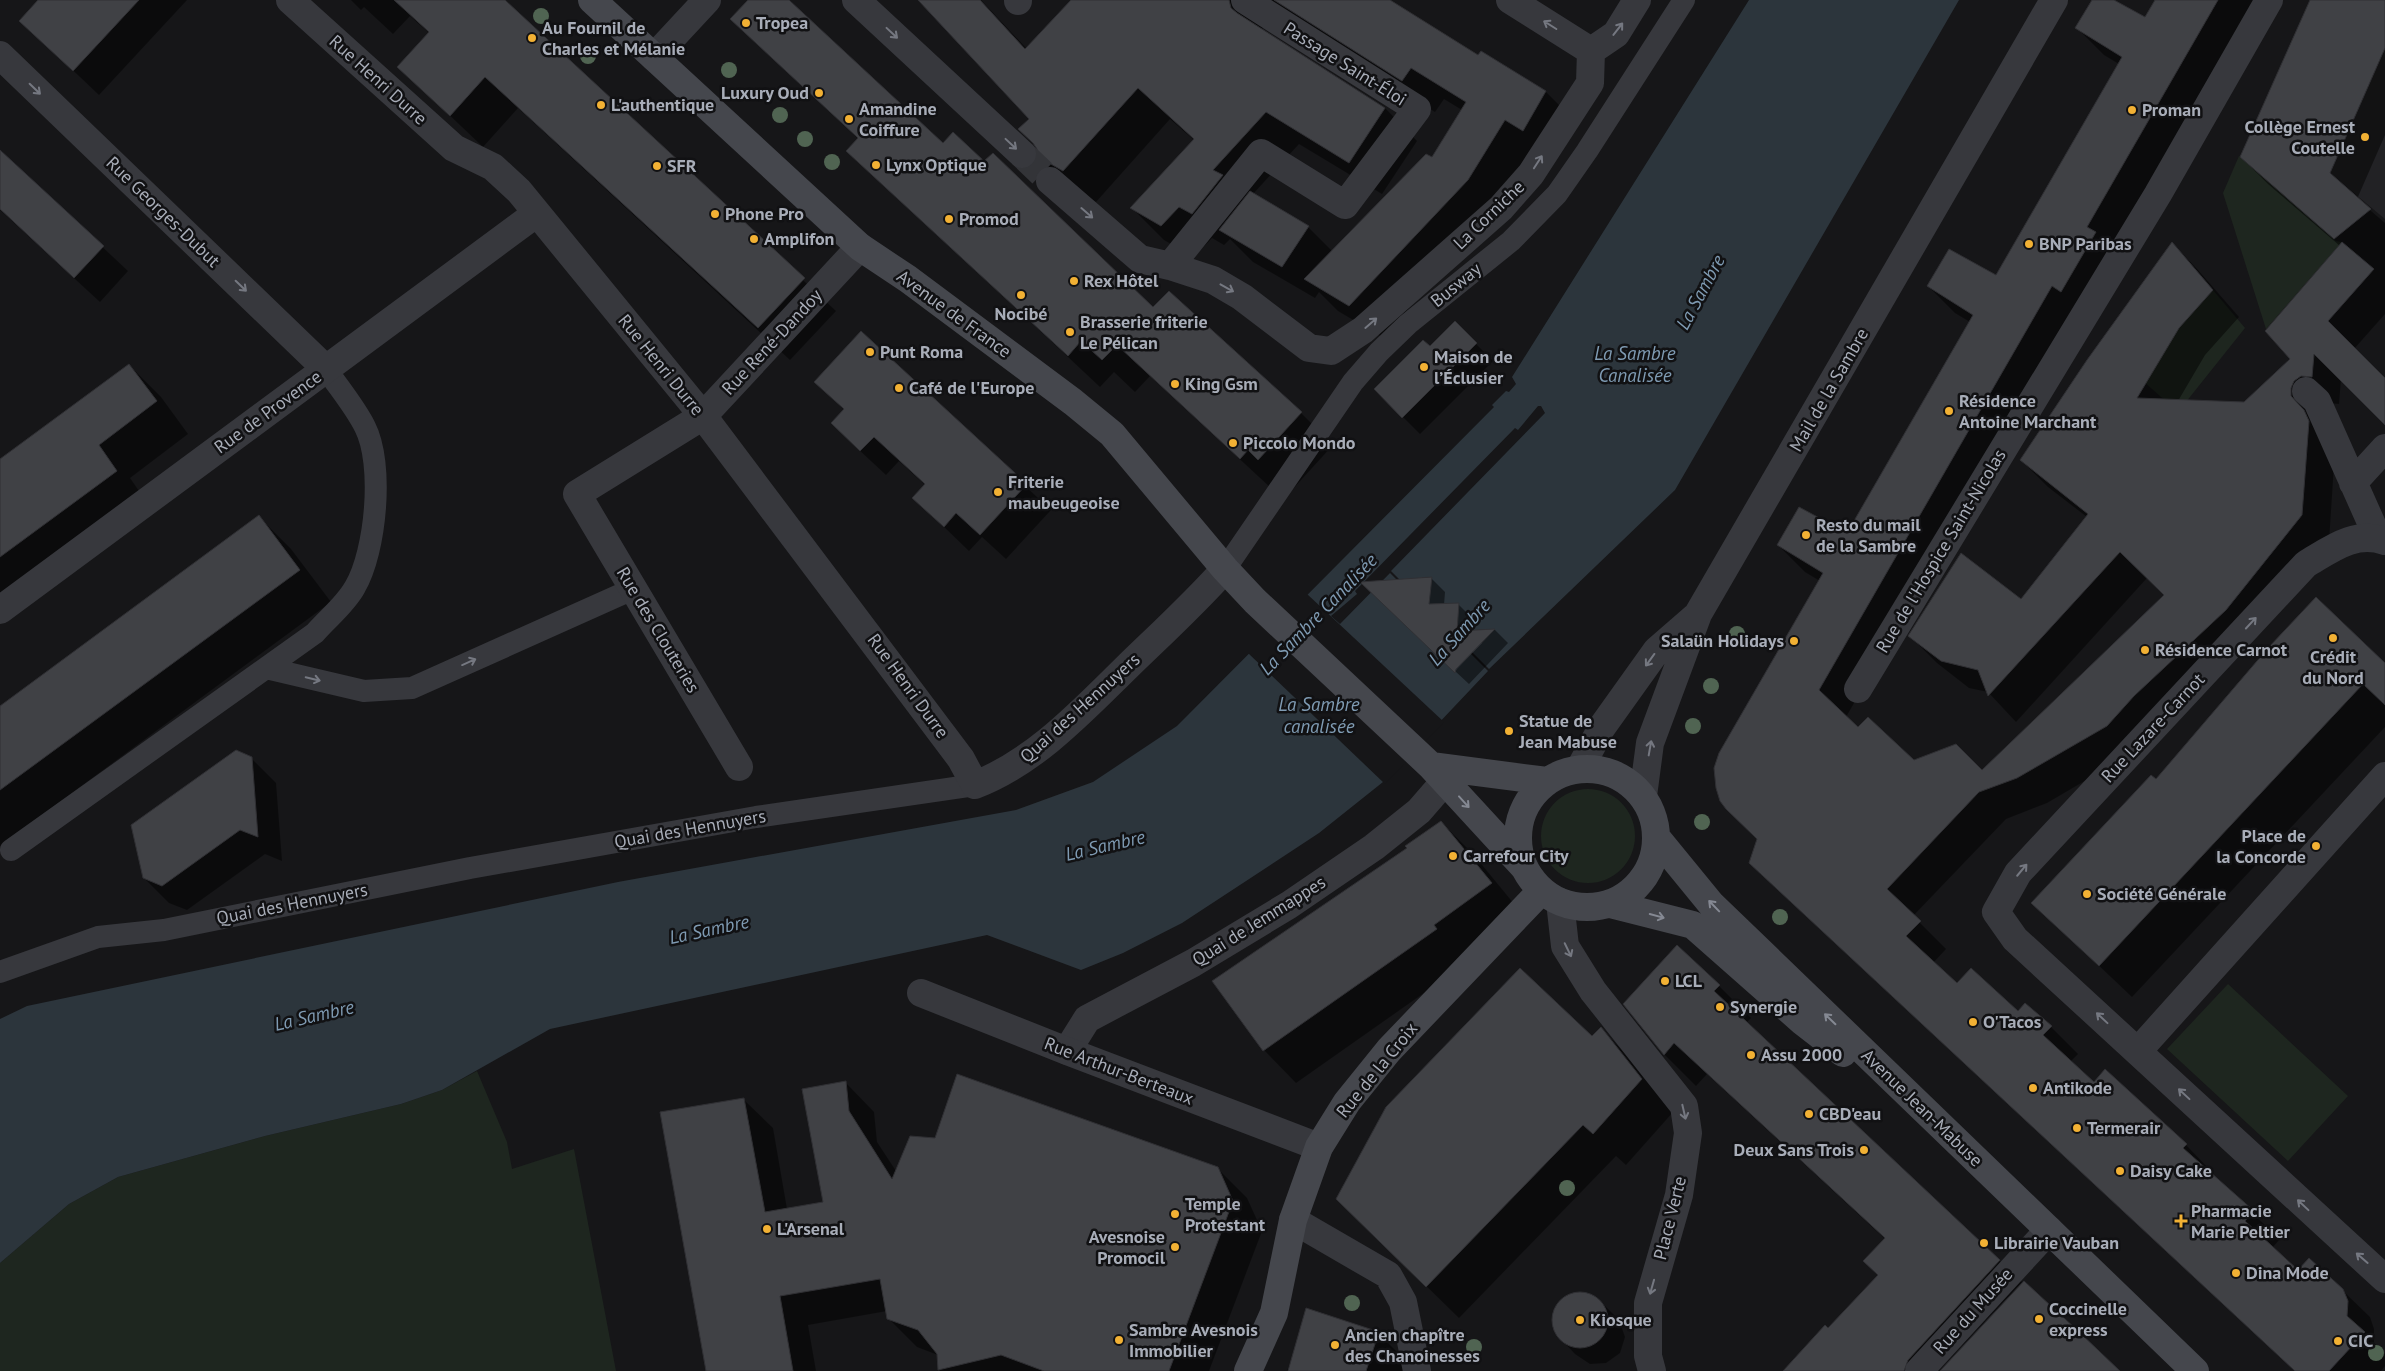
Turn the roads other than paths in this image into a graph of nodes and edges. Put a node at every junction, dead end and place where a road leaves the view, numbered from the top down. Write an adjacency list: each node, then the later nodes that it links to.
1 (290, 0): 16 (street, Rue Henri Durre)
2 (592, 0): 13 (main road, Avenue de France)
3 (707, 0): 13 (street)
4 (856, 0): 14 (street, one-way to 14)
5 (1245, 0): 18 (street, Passage Saint-Éloi)
6 (1510, 0): 11 (street, one-way to 6)
7 (1637, 0): 11 (street, one-way to 7)
8 (1684, 0): 26 (lane, Busway)
9 (2054, 0): 29 (street, Mail de la Sambre)
10 (2269, 0): 31 (street, Rue de l'Hospice Saint-Nicolas)
11 (1590, 51): 18 (street, La Corniche, one-way to 11)
12 (0, 55): 19 (street, Rue Georges-Dubut, one-way to 19)
13 (654, 57): 17 (main road, Avenue de France)
14 (1022, 154)
15 (1050, 181): 18 (street, one-way to 18)
16 (537, 213): 19 (street, Rue de Provence); 21 (street, Rue Henri Durre)
17 (860, 247): 21 (street, Rue René-Dandoy); 26 (main road, Avenue de France)
18 (1170, 266)
19 (326, 369): 28 (street, Rue de Provence); 30 (lane)
20 (2306, 390): 23 (street)
21 (703, 416): 24 (street, Rue René-Dandoy); 37 (street, Rue Henri Durre)
22 (2385, 448): 23 (street)
23 (2353, 483): 25 (street)
24 (577, 494): 27 (street, Rue des Clouteries)
25 (2381, 539): 46 (street, Rue Lazare-Carnot, one-way to 25)
26 (1225, 569): 34 (main road, Avenue de France); 37 (street, Quai des Hennuyers)
27 (633, 589): 30 (lane, one-way to 27); 32 (street, Rue des Clouteries)
28 (0, 610)
29 (1698, 614): 33 (street, one-way to 33); 38 (street, Mail de la Sambre, one-way to 29)
30 (266, 668): 40 (lane)
31 (1858, 689)
32 (739, 767)
33 (1580, 768): 36 (main road); 38 (main road)
34 (1433, 769): 36 (main road); 41 (main road, Avenue de France, one-way to 41); 47 (street, Quai de Jemmappes)
35 (2385, 776): 46 (street)
36 (1547, 781): 41 (main road)
37 (975, 785): 44 (lane, Quai des Hennuyers)
38 (1643, 796): 39 (main road)
39 (1657, 838): 43 (main road); 48 (main road, Avenue Jean-Mabuse, one-way to 39)
40 (11, 850)
41 (1523, 866): 42 (main road)
42 (1551, 896): 43 (main road); 49 (main road, Rue de la Croix); 55 (street, Place Verte, one-way to 55)
43 (1610, 904): 48 (main road, one-way to 48)
44 (0, 972)
45 (921, 993): 47 (street, Rue Arthur-Berteaux)
46 (2138, 1051): 52 (street, one-way to 46)
47 (1067, 1052): 49 (street, Rue Arthur-Berteaux)
48 (1953, 1139): 51 (main road, Avenue Jean-Mabuse)
49 (1319, 1147): 50 (main road, Rue de la Croix)
50 (1293, 1220): 53 (main road, Rue de la Croix); 54 (street)
51 (2049, 1230): 56 (street, Rue du Musée); 57 (main road, Avenue Jean-Mabuse)
52 (2385, 1278)
53 (1248, 1371)
54 (1417, 1371)
55 (1652, 1371)
56 (1919, 1371)
57 (2194, 1371)

